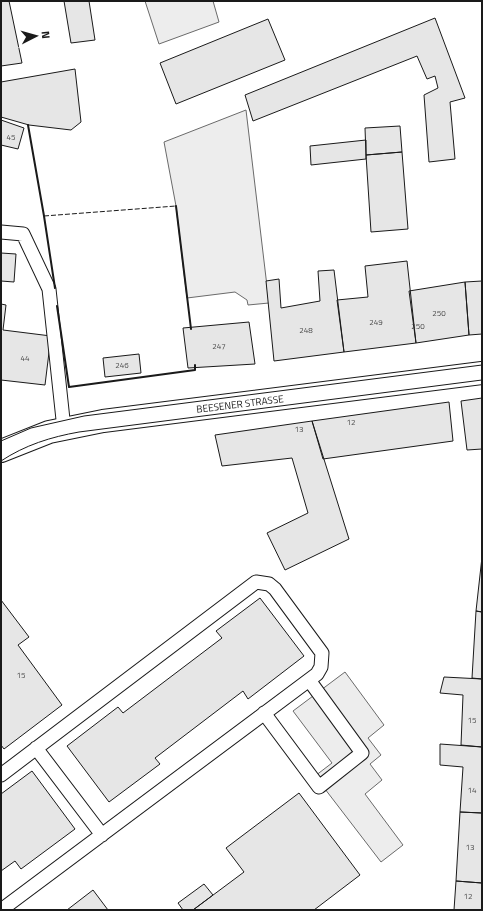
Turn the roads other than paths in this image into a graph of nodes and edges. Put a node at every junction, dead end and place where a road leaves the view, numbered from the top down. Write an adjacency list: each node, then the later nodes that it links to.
1 (1, 232): 3 (lane)
2 (482, 373): 3 (street, BEESENER STRASSE)
3 (64, 428): 4 (street, BEESENER STRASSE)
4 (1, 451)
5 (309, 680): 6 (lane); 6 (lane); 7 (lane)
6 (264, 713): 9 (lane)
7 (36, 748): 8 (lane); 9 (lane)
8 (1, 775)
9 (102, 835): 10 (lane)
10 (1, 910)

